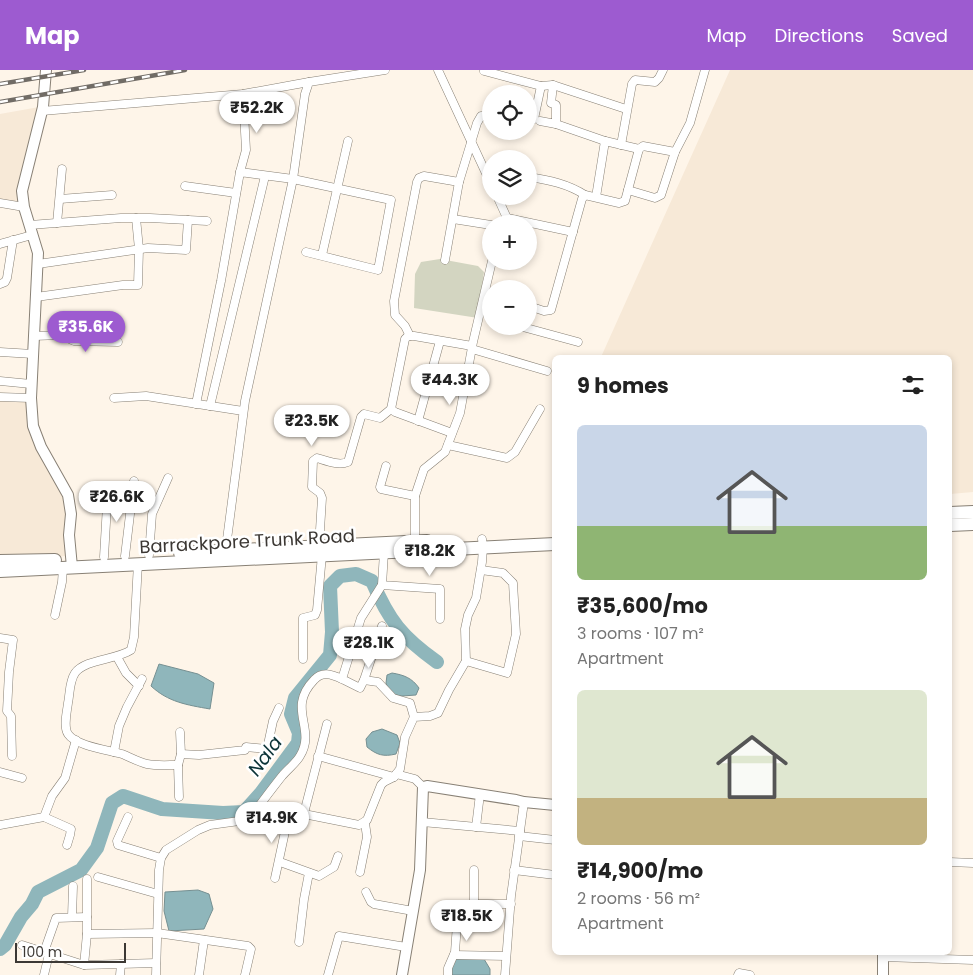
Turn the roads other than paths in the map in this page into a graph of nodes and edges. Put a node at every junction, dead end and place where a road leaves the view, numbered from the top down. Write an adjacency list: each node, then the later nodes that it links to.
1 (46, 70): 13 (street)
2 (385, 70): 7 (street)
3 (438, 70): 19 (street)
4 (662, 70): 12 (street)
5 (705, 70): 22 (street)
6 (484, 71): 9 (street)
7 (309, 82): 10 (street); 28 (street)
8 (552, 85): 9 (street); 12 (street); 16 (street)
9 (541, 86): 11 (street)
10 (242, 94): 13 (street); 25 (street)
11 (537, 105)
12 (626, 109): 20 (street)
13 (42, 111): 39 (street)
14 (482, 116): 19 (street)
15 (540, 121): 16 (street)
16 (556, 124): 18 (street)
17 (348, 141): 31 (street)
18 (605, 141): 20 (street); 36 (street)
19 (470, 142): 23 (street); 29 (street)
20 (621, 145): 21 (street)
21 (638, 148): 22 (street); 32 (street)
22 (674, 152): 32 (street)
23 (482, 161)
24 (62, 169): 37 (street)
25 (240, 172): 26 (street); 33 (street)
26 (265, 176): 28 (street); 78 (street)
27 (537, 178): 35 (street)
28 (293, 179): 31 (street); 81 (street)
29 (460, 182): 41 (street); 64 (street)
30 (185, 186): 33 (street)
31 (336, 189): 53 (street); 53 (street)
32 (628, 190): 36 (street)
33 (236, 193): 77 (street)
34 (112, 195): 37 (street)
35 (586, 195): 36 (street); 48 (street)
36 (596, 197)
37 (60, 199): 44 (street)
38 (0, 203): 39 (street)
39 (24, 207): 47 (street)
40 (136, 218): 42 (street); 44 (street); 51 (street)
41 (452, 219): 45 (street); 54 (street)
42 (188, 220): 43 (street); 51 (street)
43 (208, 221)
44 (57, 223): 47 (street)
45 (482, 224)
46 (537, 226): 48 (street)
47 (31, 230): 49 (street); 55 (street)
48 (573, 232): 58 (street)
49 (13, 240): 50 (street); 56 (street)
50 (0, 244)
51 (139, 249): 55 (street); 57 (street)
52 (306, 252): 53 (street)
53 (322, 255)
54 (445, 260)
55 (38, 264): 57 (street)
56 (0, 284)
57 (36, 298): 62 (street)
58 (537, 309)
59 (482, 315): 68 (street)
60 (110, 322): 63 (street)
61 (537, 331): 67 (street)
62 (34, 336): 63 (street); 70 (street)
63 (66, 336): 66 (street)
64 (410, 336): 65 (street); 79 (street)
65 (440, 341): 68 (street); 82 (street)
66 (118, 342)
67 (578, 342)
68 (472, 348): 71 (street); 83 (street)
69 (0, 352): 70 (street)
70 (33, 354): 73 (street)
71 (547, 371)
72 (0, 381): 73 (street)
73 (31, 384): 75 (street)
74 (0, 397): 75 (street)
75 (31, 398): 106 (street)
76 (114, 398): 77 (street)
77 (196, 404): 78 (street)
78 (210, 406): 81 (street)
79 (391, 409): 82 (street); 98 (street)
80 (540, 409): 84 (street)
81 (243, 411): 101 (street)
82 (418, 420): 83 (street)
83 (452, 433): 84 (street)
84 (448, 445): 89 (street)
85 (386, 466): 89 (street)
86 (168, 478): 100 (street)
87 (134, 481): 102 (street)
88 (108, 488): 103 (street)
89 (415, 496): 95 (street)
90 (973, 512): 91 (main road)
91 (952, 513)
92 (973, 524): 93 (main road)
93 (952, 525)
94 (552, 535): 96 (main road, Barrackpore Trunk Road)
95 (414, 542): 96 (main road, Barrackpore Trunk Road); 98 (main road, Barrackpore Trunk Road)
96 (482, 543): 97 (main road, Barrackpore Trunk Road); 99 (main road, Barrackpore Trunk Road); 107 (street)
97 (552, 544)
98 (320, 550): 99 (main road, Barrackpore Trunk Road); 101 (main road, Barrackpore Trunk Road); 115 (street)
99 (384, 552): 109 (street)
100 (148, 555): 101 (main road, Barrackpore Trunk Road); 102 (main road, Barrackpore Trunk Road)
101 (225, 555): 105 (main road, Barrackpore Trunk Road)
102 (125, 556): 103 (main road, Barrackpore Trunk Road)
103 (104, 557): 106 (main road, Barrackpore Trunk Road)
104 (0, 561): 106 (main road, Barrackpore Trunk Road)
105 (138, 563): 106 (main road, Barrackpore Trunk Road); 114 (street)
106 (69, 565): 108 (main road, Barrackpore Trunk Road); 110 (street)
107 (481, 570): 116 (street); 116 (street)
108 (0, 571)
109 (382, 585): 111 (street); 117 (street)
110 (55, 615)
111 (440, 619)
112 (382, 626): 118 (street)
113 (0, 638): 126 (street)
114 (117, 657): 123 (street); 124 (street)
115 (303, 659)
116 (466, 661): 120 (street)
117 (342, 679): 118 (street); 141 (street)
118 (364, 680): 120 (street)
119 (279, 708): 125 (street)
120 (414, 717): 130 (street)
121 (327, 724): 127 (street)
122 (180, 732): 125 (street)
123 (76, 740): 124 (street); 139 (street)
124 (114, 752): 128 (street)
125 (181, 754): 128 (street)
126 (12, 756)
127 (318, 756): 130 (street); 138 (street)
128 (178, 765): 134 (street)
129 (0, 772): 131 (street)
130 (395, 776): 132 (street); 143 (street)
131 (22, 778)
132 (423, 787): 133 (street); 142 (street)
133 (480, 794): 135 (street); 145 (street)
134 (179, 798)
135 (524, 802): 136 (street); 146 (street)
136 (552, 805)
137 (289, 813): 138 (street); 141 (street); 151 (street)
138 (304, 813): 143 (street)
139 (44, 817): 144 (street); 148 (street)
140 (128, 817): 150 (street)
141 (250, 819): 150 (street)
142 (422, 822): 145 (street); 167 (street)
143 (365, 823): 156 (street)
144 (0, 825)
145 (476, 827): 146 (street)
146 (519, 834): 147 (street); 155 (street)
147 (552, 840)
148 (67, 845)
149 (338, 856): 157 (street)
150 (161, 858): 164 (street)
151 (280, 862): 157 (street); 160 (street)
152 (952, 862): 153 (street)
153 (973, 863)
154 (474, 870): 165 (street)
155 (514, 870): 158 (street); 165 (street)
156 (360, 872)
157 (309, 873): 173 (street)
158 (552, 875)
159 (98, 877): 164 (street)
160 (276, 878)
161 (87, 879): 169 (street)
162 (73, 886): 168 (street)
163 (366, 892): 167 (street)
164 (158, 894): 171 (street)
165 (511, 904): 180 (street)
166 (458, 910): 179 (street)
167 (413, 911): 175 (street)
168 (72, 917): 169 (street); 176 (street)
169 (87, 917): 170 (street)
170 (87, 934): 171 (street); 184 (street)
171 (157, 934): 172 (street); 182 (street)
172 (204, 940): 190 (street); 191 (street)
173 (299, 942)
174 (22, 945): 176 (street)
175 (406, 947): 192 (street); 193 (street)
176 (47, 953): 184 (street); 186 (street)
177 (883, 955): 198 (street)
178 (898, 955): 181 (street)
179 (454, 956): 180 (street); 194 (street)
180 (506, 956): 195 (street)
181 (973, 960)
182 (156, 963): 183 (street); 189 (street)
183 (121, 964): 185 (street); 188 (street)
184 (84, 965): 185 (street)
185 (108, 965): 187 (street)
186 (44, 975)
187 (108, 975)
188 (120, 975)
189 (156, 975)
190 (198, 975)
191 (245, 975)
192 (328, 975)
193 (402, 975)
194 (448, 975)
195 (505, 975)
196 (738, 975): 197 (street)
197 (749, 975)
198 (883, 975)

